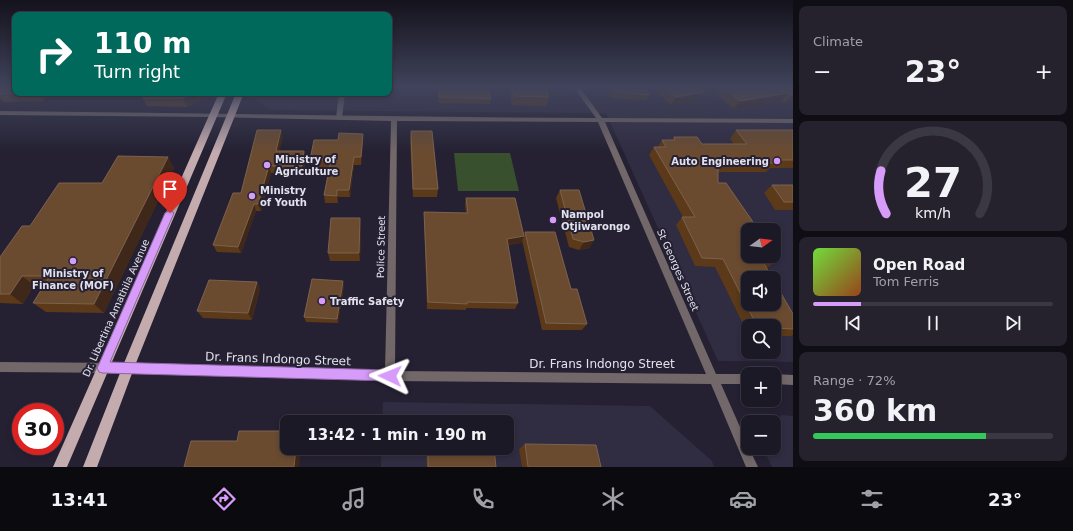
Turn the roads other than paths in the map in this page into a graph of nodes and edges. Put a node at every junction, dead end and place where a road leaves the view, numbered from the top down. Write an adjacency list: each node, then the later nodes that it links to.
1 (216, 108): 6 (main road, Dr. Libertina Amathila Avenue)
2 (234, 108): 7 (main road)
3 (340, 108): 8 (street)
4 (592, 108): 10 (street, St Georges Street)
5 (0, 113): 6 (street)
6 (213, 115): 7 (street); 13 (main road, Dr. Libertina Amathila Avenue)
7 (231, 116): 8 (street); 14 (main road)
8 (339, 118): 9 (street)
9 (394, 120): 10 (street); 15 (street, Police Street)
10 (601, 121): 11 (street); 16 (street, St Georges Street)
11 (793, 122)
12 (0, 367): 13 (street, Dr. Frans Indongo Street)
13 (102, 368): 14 (street, Dr. Frans Indongo Street); 20 (main road, Dr. Libertina Amathila Avenue)
14 (128, 368): 15 (street, Dr. Frans Indongo Street); 21 (main road)
15 (390, 376): 16 (street, Dr. Frans Indongo Street)
16 (714, 378): 17 (street, Dr. Frans Indongo Street); 22 (street, St Georges Street)
17 (741, 379)
18 (781, 379): 19 (street)
19 (793, 380)
20 (60, 467)
21 (90, 467)
22 (752, 467)

